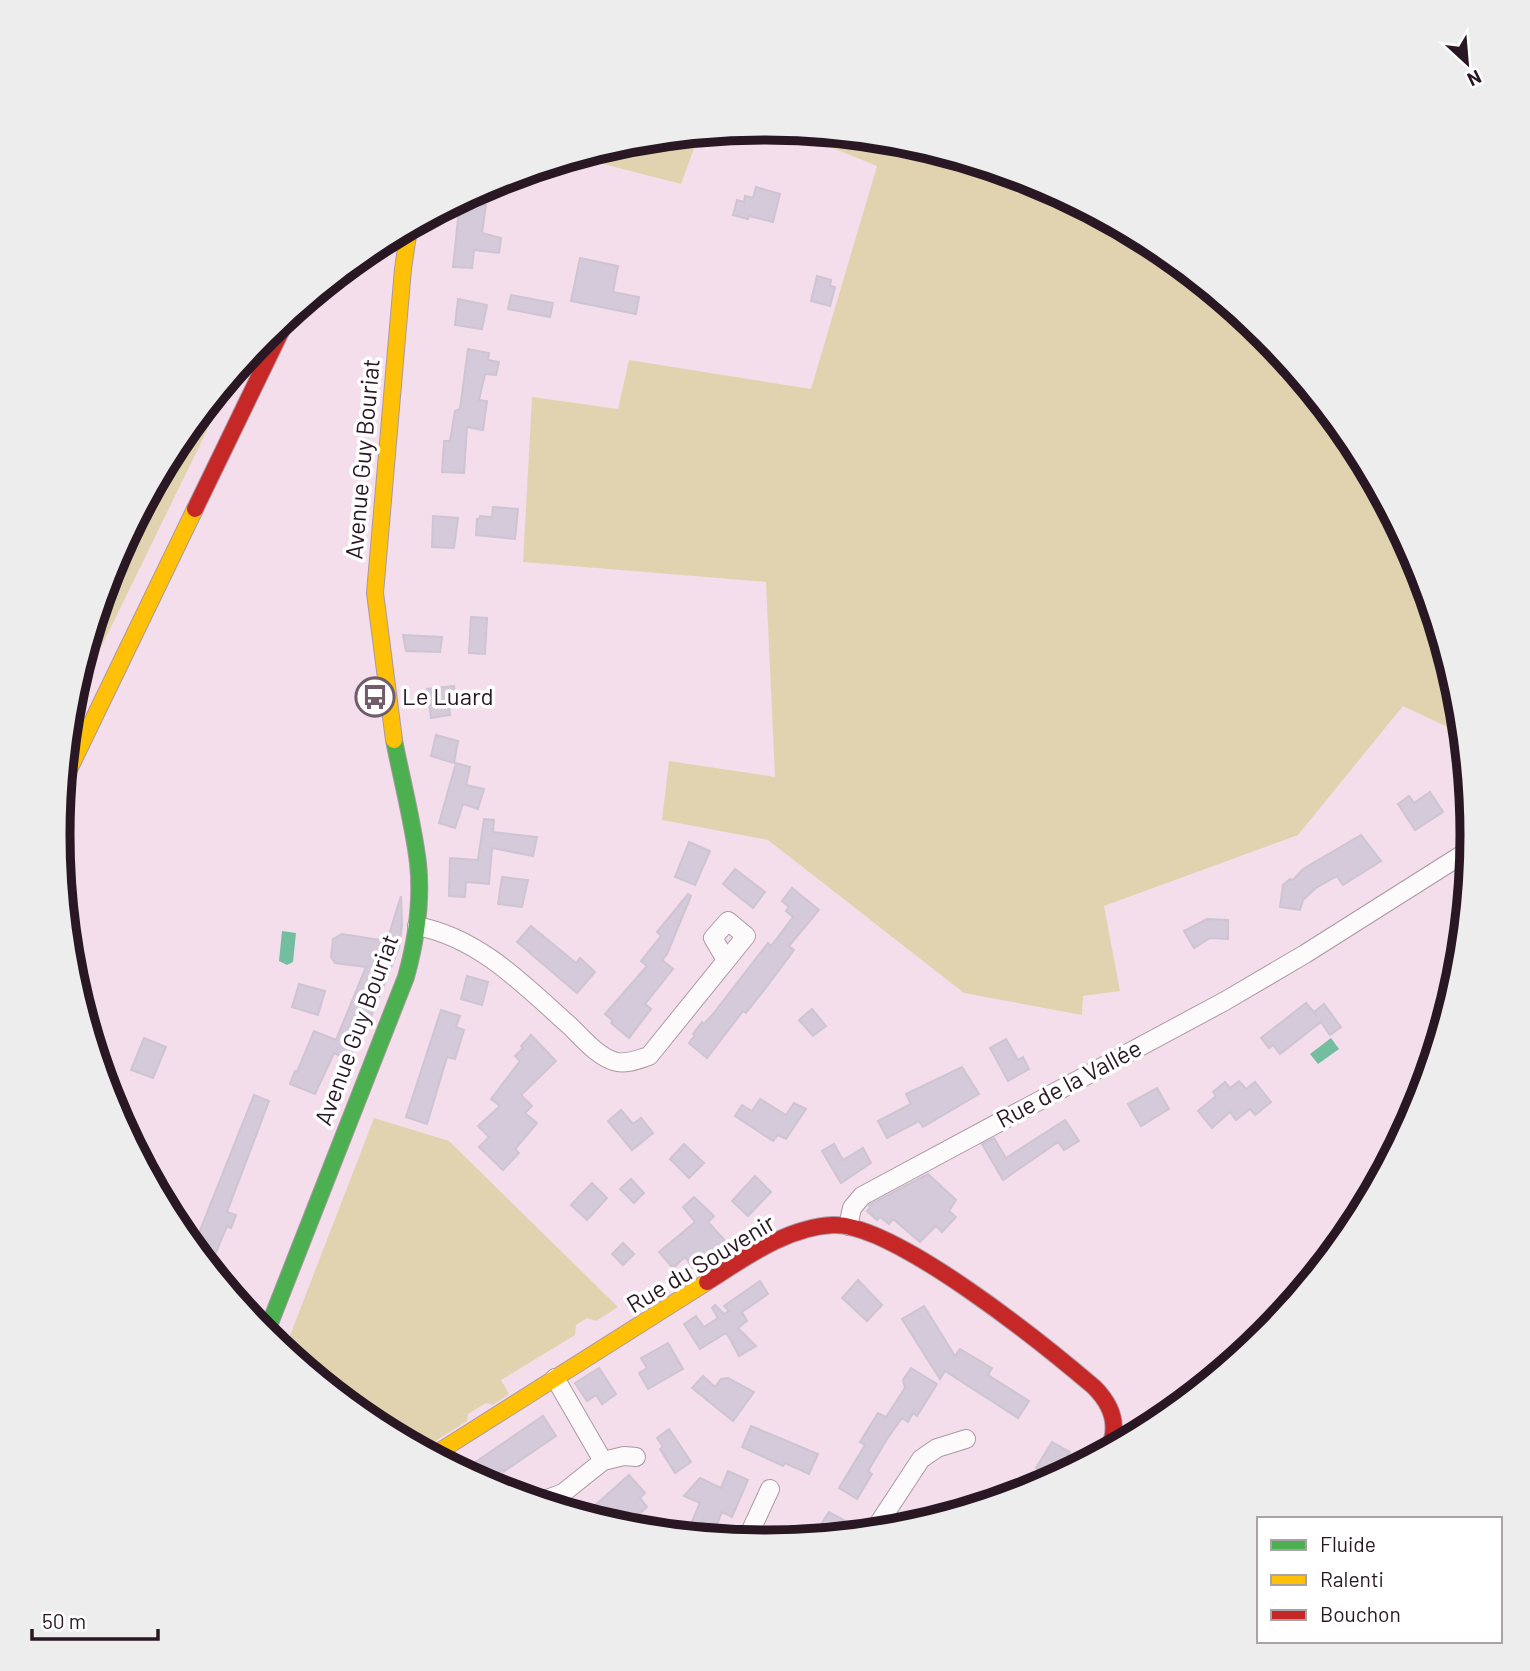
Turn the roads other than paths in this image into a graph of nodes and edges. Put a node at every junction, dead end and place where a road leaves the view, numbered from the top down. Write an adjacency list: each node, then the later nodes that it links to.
1 (407, 241): 5 (street, Avenue Guy Bouriat)
2 (276, 342): 3 (street)
3 (75, 758)
4 (1460, 856): 7 (street, Rue de la Vallée)
5 (417, 926): 6 (street); 8 (street, Avenue Guy Bouriat)
6 (726, 960)
7 (848, 1226): 9 (street, Rue du Souvenir); 10 (street, Rue du Souvenir)
8 (270, 1323)
9 (555, 1378): 14 (street, Rue du Souvenir); 16 (street)
10 (1115, 1432): 11 (street); 12 (street)
11 (1118, 1433)
12 (1113, 1436)
13 (967, 1439): 19 (street)
14 (441, 1450)
15 (636, 1457): 16 (street)
16 (603, 1461): 18 (street)
17 (770, 1489): 20 (street)
18 (553, 1497)
19 (880, 1521)
20 (752, 1530)

